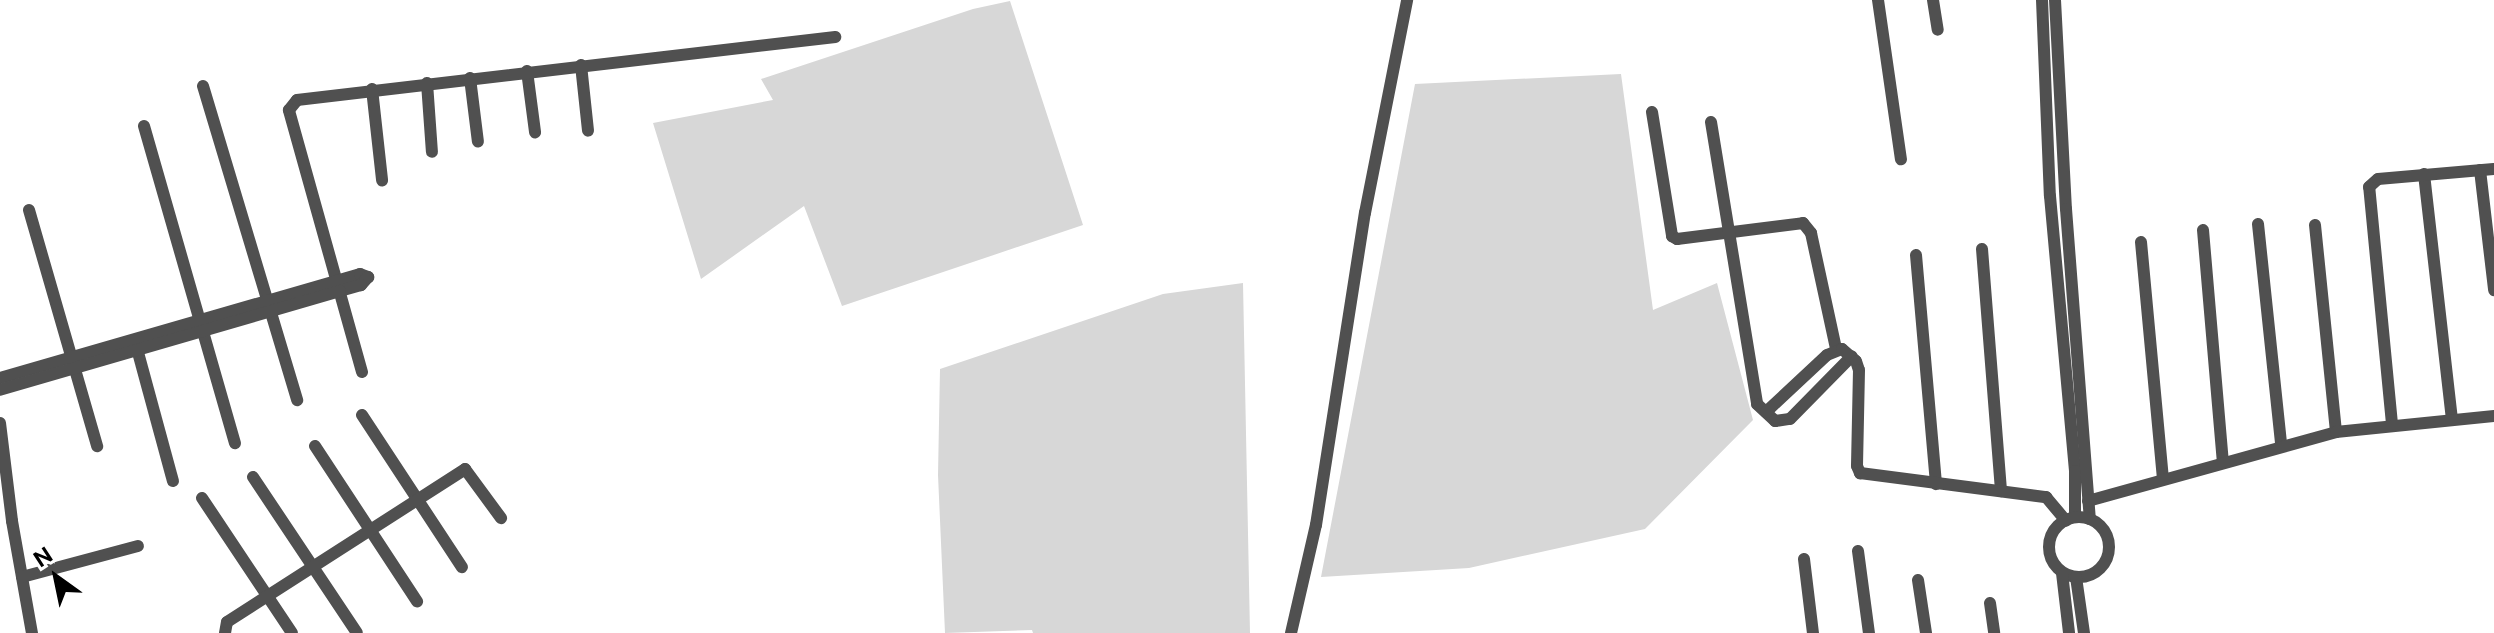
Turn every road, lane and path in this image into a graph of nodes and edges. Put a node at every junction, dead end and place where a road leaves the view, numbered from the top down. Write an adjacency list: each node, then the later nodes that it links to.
1 (1407, 0): 85 (street)
2 (1878, 0): 21 (street)
3 (1933, 0): 6 (street)
4 (2042, 0): 66 (street)
5 (2055, 0): 64 (street)
6 (1938, 30)
7 (835, 37): 8 (street)
8 (581, 65): 9 (street); 17 (street)
9 (527, 71): 10 (street); 18 (street)
10 (470, 78): 11 (street); 19 (street)
11 (427, 83): 13 (street); 20 (street)
12 (203, 86): 35 (street)
13 (372, 89): 24 (street); 33 (street)
14 (1652, 112): 29 (street)
15 (1711, 122): 29 (street)
16 (144, 126): 36 (street)
17 (588, 131)
18 (535, 132)
19 (478, 142)
20 (432, 152)
21 (1901, 159)
22 (2487, 169): 23 (street); 34 (street)
23 (2424, 174): 48 (street); 50 (street)
24 (382, 180)
25 (29, 210): 40 (street)
26 (2258, 224): 53 (street)
27 (2315, 225): 51 (street)
28 (2203, 230): 56 (street)
29 (1729, 233): 38 (street); 45 (street)
30 (2141, 242): 58 (street)
31 (1982, 249): 61 (street)
32 (1916, 255): 60 (street)
33 (338, 286): 35 (street); 41 (street)
34 (2494, 290)
35 (268, 306): 36 (street); 44 (street)
36 (200, 326): 37 (street); 52 (street)
37 (135, 344): 40 (street); 59 (street)
38 (1836, 349): 39 (street); 45 (street)
39 (1852, 356): 45 (street); 60 (street)
40 (74, 362): 42 (street); 43 (street); 54 (street)
41 (362, 372)
42 (0, 378)
43 (0, 390)
44 (297, 400)
45 (1766, 412)
46 (362, 415): 63 (street)
47 (2494, 416): 48 (street)
48 (2452, 418): 50 (street)
49 (0, 423): 75 (street)
50 (2392, 424): 51 (street)
51 (2336, 432): 53 (street)
52 (235, 443)
53 (2281, 444): 56 (street)
54 (97, 446)
55 (315, 446): 68 (street)
56 (2223, 461): 58 (street)
57 (253, 477): 72 (street)
58 (2163, 478): 64 (street)
59 (173, 481)
60 (1936, 484): 61 (street)
61 (2001, 491): 66 (street)
62 (202, 498): 78 (street)
63 (419, 500): 65 (street); 68 (street); 73 (street)
64 (2088, 501): 67 (street)
65 (501, 518)
66 (2070, 519): 67 (street); 74 (street)
67 (2090, 519): 76 (street)
68 (371, 531): 72 (street); 79 (street)
69 (138, 546): 75 (street)
70 (1858, 551): 87 (street)
71 (1804, 559): 86 (street)
72 (314, 567): 78 (street); 84 (street)
73 (462, 567)
74 (2062, 573): 76 (street); 90 (street)
75 (22, 577): 82 (street)
76 (2076, 577): 91 (street)
77 (1918, 580): 88 (street)
78 (267, 597): 81 (street); 83 (street)
79 (417, 601)
80 (1990, 603): 89 (street)
81 (228, 629)
82 (32, 633)
83 (292, 633)
84 (357, 633)
85 (1291, 633)
86 (1813, 633)
87 (1869, 633)
88 (1926, 633)
89 (1994, 633)
90 (2069, 633)
91 (2084, 633)

